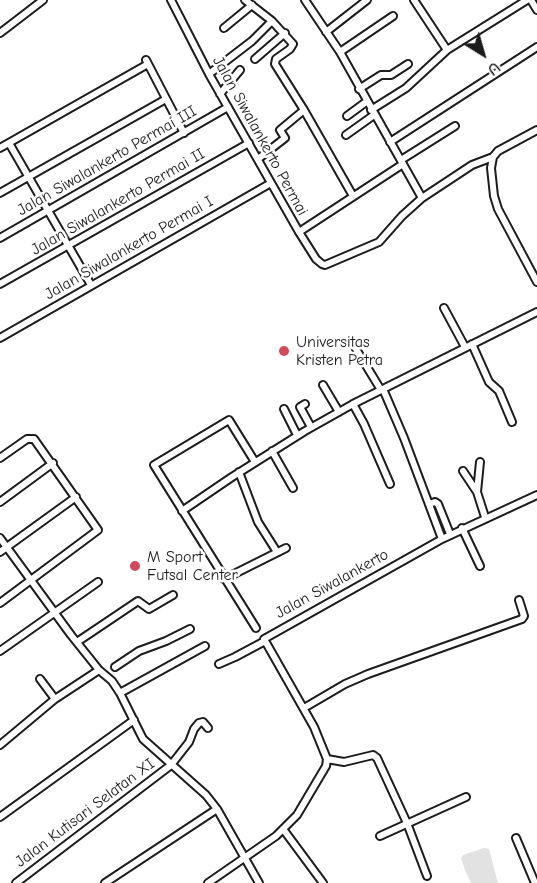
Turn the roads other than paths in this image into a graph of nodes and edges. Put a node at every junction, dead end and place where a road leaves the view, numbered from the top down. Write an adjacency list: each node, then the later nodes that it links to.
1 (43, 0): 14 (street)
2 (171, 0): 22 (street, Jalan Siwalankerto Permai)
3 (245, 0): 8 (street)
4 (305, 0): 13 (street)
5 (367, 0): 13 (street)
6 (414, 0): 17 (street)
7 (529, 0): 9 (street); 17 (street)
8 (252, 5): 11 (street); 12 (street)
9 (537, 10)
10 (393, 16): 18 (street)
11 (272, 21): 15 (street); 22 (street)
12 (224, 27)
13 (326, 32): 18 (street)
14 (0, 33)
15 (285, 33): 19 (street); 28 (street)
16 (537, 47): 35 (street)
17 (447, 50): 29 (street)
18 (340, 52): 23 (street)
19 (255, 59)
20 (408, 64): 23 (street)
21 (240, 70): 24 (street)
22 (209, 74): 24 (street, Jalan Siwalankerto Permai)
23 (359, 89): 26 (street)
24 (220, 94): 27 (street, Jalan Siwalankerto Permai)
25 (166, 99): 33 (street); 36 (street); 42 (street)
26 (366, 102): 29 (street); 30 (street)
27 (228, 107): 33 (street, Jalan Siwalankerto Permai III); 37 (street, Jalan Siwalankerto Permai)
28 (304, 110): 40 (street); 45 (street)
29 (372, 112): 34 (street); 35 (street)
30 (347, 116)
31 (455, 126): 41 (street)
32 (537, 130): 39 (street)
33 (184, 133): 47 (street, Jalan Siwalankerto Permai III)
34 (346, 135)
35 (390, 142): 41 (street)
36 (9, 143): 38 (street); 42 (street)
37 (249, 143): 40 (street, Jalan Siwalankerto Permai); 50 (street, Jalan Siwalankerto Permai II)
38 (0, 148)
39 (493, 157): 46 (street); 51 (street)
40 (258, 159): 43 (street, Jalan Siwalankerto Permai)
41 (402, 162): 45 (street); 46 (street)
42 (29, 176): 44 (street); 47 (street)
43 (271, 183): 48 (street, Jalan Siwalankerto Permai); 53 (street, Jalan Siwalankerto Permai I)
44 (0, 193)
45 (353, 196): 48 (street)
46 (422, 198): 48 (street, Jalan Siwalankerto Permai)
47 (49, 211): 49 (street, Jalan Siwalankerto Permai III); 50 (street)
48 (299, 232)
49 (0, 238)
50 (68, 246): 52 (street, Jalan Siwalankerto Permai II); 53 (street)
51 (537, 282)
52 (0, 284)
53 (91, 285): 56 (street, Jalan Siwalankerto Permai I)
54 (444, 308): 57 (street)
55 (537, 312): 57 (street)
56 (0, 338)
57 (468, 346): 60 (street); 65 (street)
58 (356, 349): 60 (street)
59 (322, 385): 64 (street)
60 (382, 390): 62 (street); 81 (street)
61 (305, 404): 66 (street)
62 (353, 404): 64 (street); 75 (street)
63 (284, 409): 67 (street)
64 (339, 412): 66 (street)
65 (512, 422)
66 (311, 427): 67 (street)
67 (297, 435): 68 (street)
68 (272, 451): 70 (street); 76 (street)
69 (0, 458): 72 (street)
70 (255, 462): 74 (street); 82 (street)
71 (480, 462): 77 (street)
72 (53, 463): 79 (street); 80 (street)
73 (463, 471): 77 (street)
74 (239, 472): 82 (street); 91 (street)
75 (390, 484)
76 (293, 489)
77 (477, 492): 83 (street)
78 (537, 495): 83 (street, Jalan Siwalankerto)
79 (76, 497): 88 (street); 94 (street)
80 (0, 502)
81 (429, 504): 85 (street); 87 (street)
82 (182, 511): 93 (street)
83 (485, 517): 84 (street, Jalan Siwalankerto)
84 (462, 528): 85 (street, Jalan Siwalankerto); 92 (street)
85 (450, 534): 87 (street, Jalan Siwalankerto)
86 (0, 538): 88 (street)
87 (442, 539): 101 (street, Jalan Siwalankerto)
88 (7, 547): 90 (street); 94 (street)
89 (286, 548): 91 (street)
90 (0, 552)
91 (277, 552): 93 (street)
92 (480, 566)
93 (224, 579): 101 (street)
94 (31, 581): 98 (street); 99 (street)
95 (98, 582): 99 (street)
96 (173, 595): 102 (street)
97 (519, 600): 111 (street)
98 (0, 603)
99 (54, 612): 102 (street); 104 (street)
100 (190, 629): 107 (street)
101 (264, 640): 105 (street); 111 (street, Jalan Siwalankerto)
102 (77, 642): 106 (street)
103 (205, 646): 109 (street)
104 (0, 651)
105 (219, 664)
106 (99, 670): 107 (street); 110 (street)
107 (106, 674): 109 (street)
108 (40, 679): 110 (street)
109 (120, 693): 112 (street)
110 (55, 699): 114 (street)
111 (304, 708): 115 (street, Jalan Siwalankerto)
112 (134, 720): 116 (street); 119 (street)
113 (208, 728): 116 (street, Jalan Kutisari Selatan XI)
114 (0, 745)
115 (327, 759): 120 (street); 121 (street)
116 (171, 765): 118 (street); 126 (street, Jalan Kutisari Selatan XI)
117 (466, 797): 120 (street)
118 (217, 809): 124 (street); 127 (street)
119 (0, 818)
120 (407, 823): 122 (street); 125 (street)
121 (283, 829): 124 (street); 130 (street)
122 (380, 836)
123 (516, 838): 131 (street)
124 (244, 858): 128 (street); 129 (street)
125 (427, 876)
126 (16, 883)
127 (105, 883)
128 (208, 883)
129 (260, 883)
130 (323, 883)
131 (535, 883)

